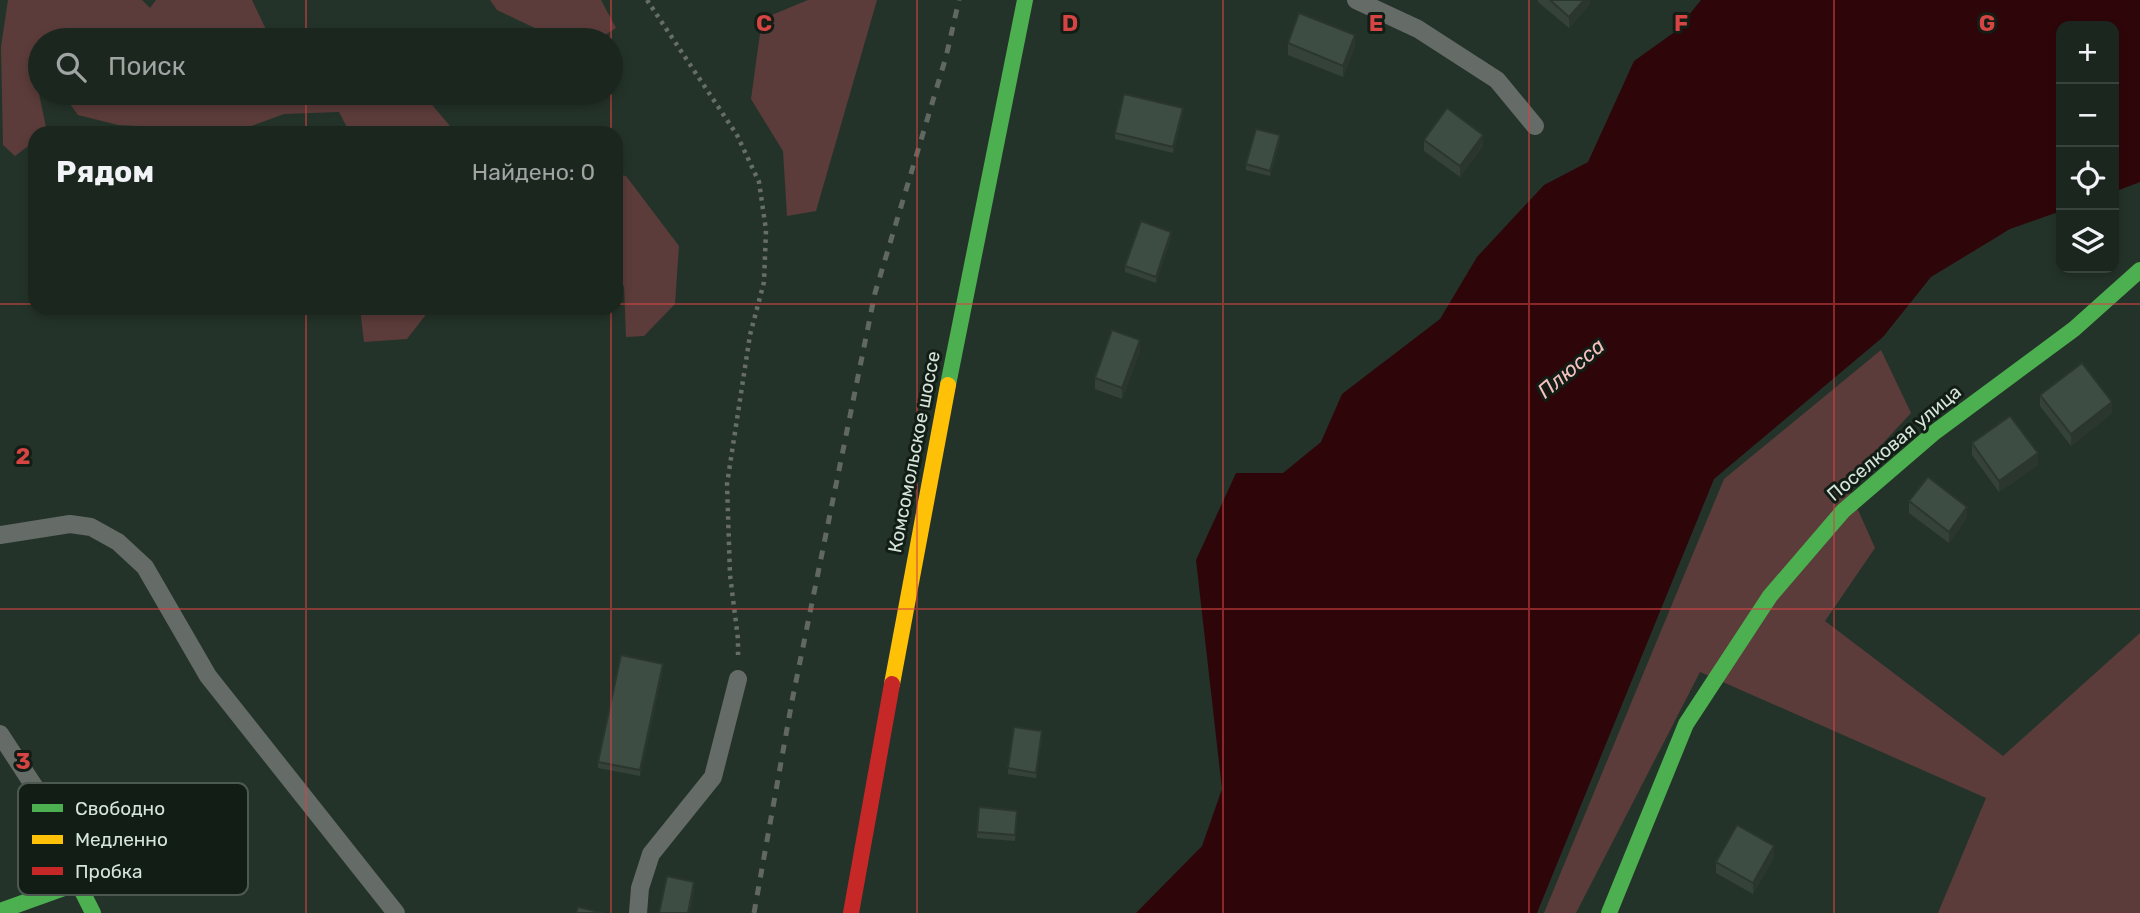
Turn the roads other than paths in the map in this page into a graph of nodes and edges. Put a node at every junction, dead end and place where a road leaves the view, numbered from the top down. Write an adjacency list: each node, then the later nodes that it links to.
1 (1024, 0): 15 (street, Комсомольское шоссе)
2 (1356, 0): 3 (lane)
3 (1535, 126)
4 (2140, 270): 16 (street, Поселковая улица)
5 (0, 535): 13 (lane)
6 (738, 679): 14 (lane)
7 (0, 734): 8 (lane)
8 (32, 783)
9 (45, 895): 11 (street)
10 (84, 895): 12 (street)
11 (0, 911)
12 (93, 913)
13 (396, 913)
14 (638, 913)
15 (851, 913)
16 (1609, 913)

